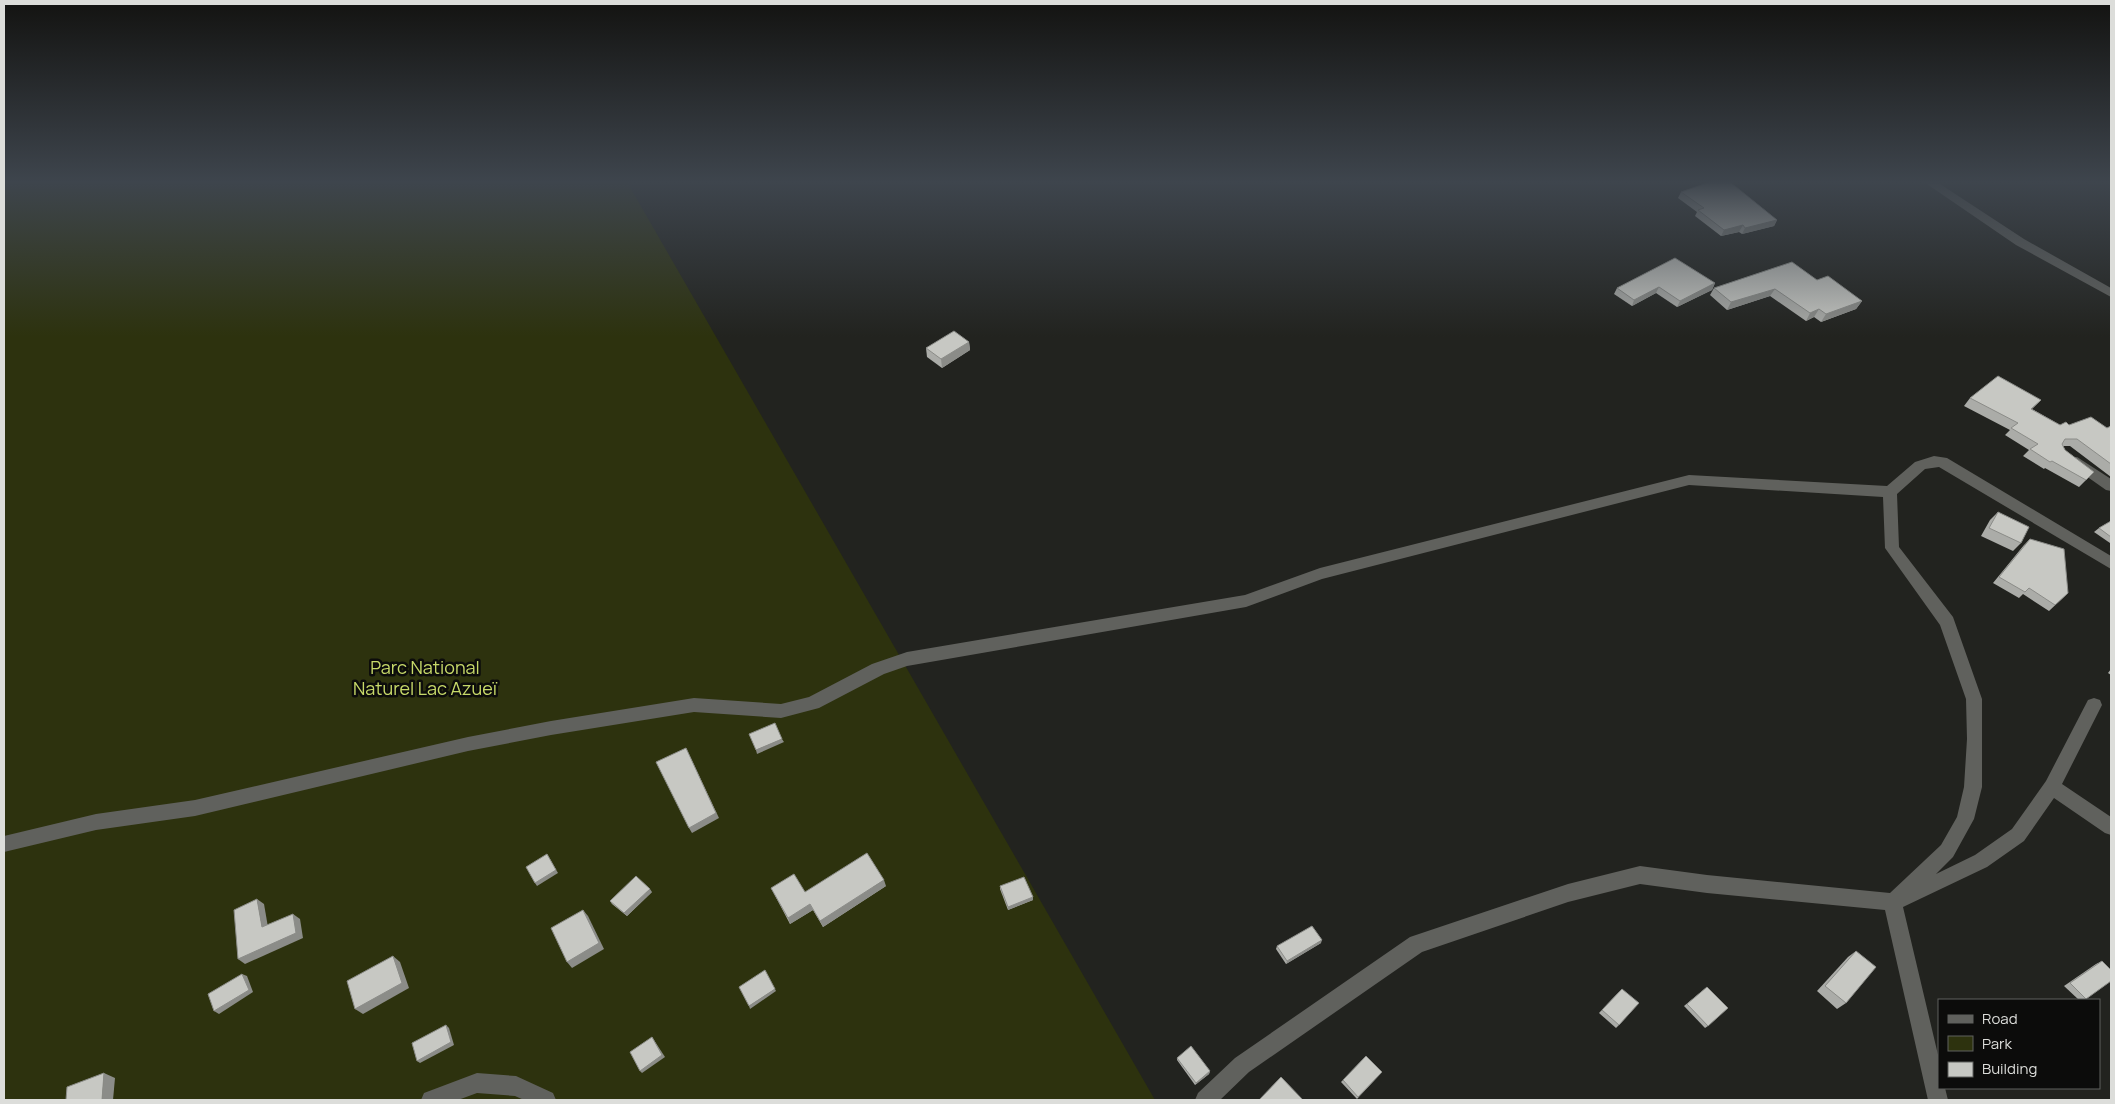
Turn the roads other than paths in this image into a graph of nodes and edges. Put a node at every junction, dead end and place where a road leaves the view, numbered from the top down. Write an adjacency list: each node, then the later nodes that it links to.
1 (2007, 234): 2 (street)
2 (2111, 293)
3 (2064, 452): 4 (street)
4 (2111, 486)
5 (1890, 492): 6 (street); 10 (street); 11 (street)
6 (2111, 563)
7 (2094, 705): 8 (street)
8 (2052, 787): 9 (street); 11 (street)
9 (2111, 826)
10 (4, 844)
11 (1893, 902): 14 (street); 15 (street)
12 (431, 1100): 13 (street)
13 (546, 1100)
14 (1205, 1100)
15 (1938, 1100)

